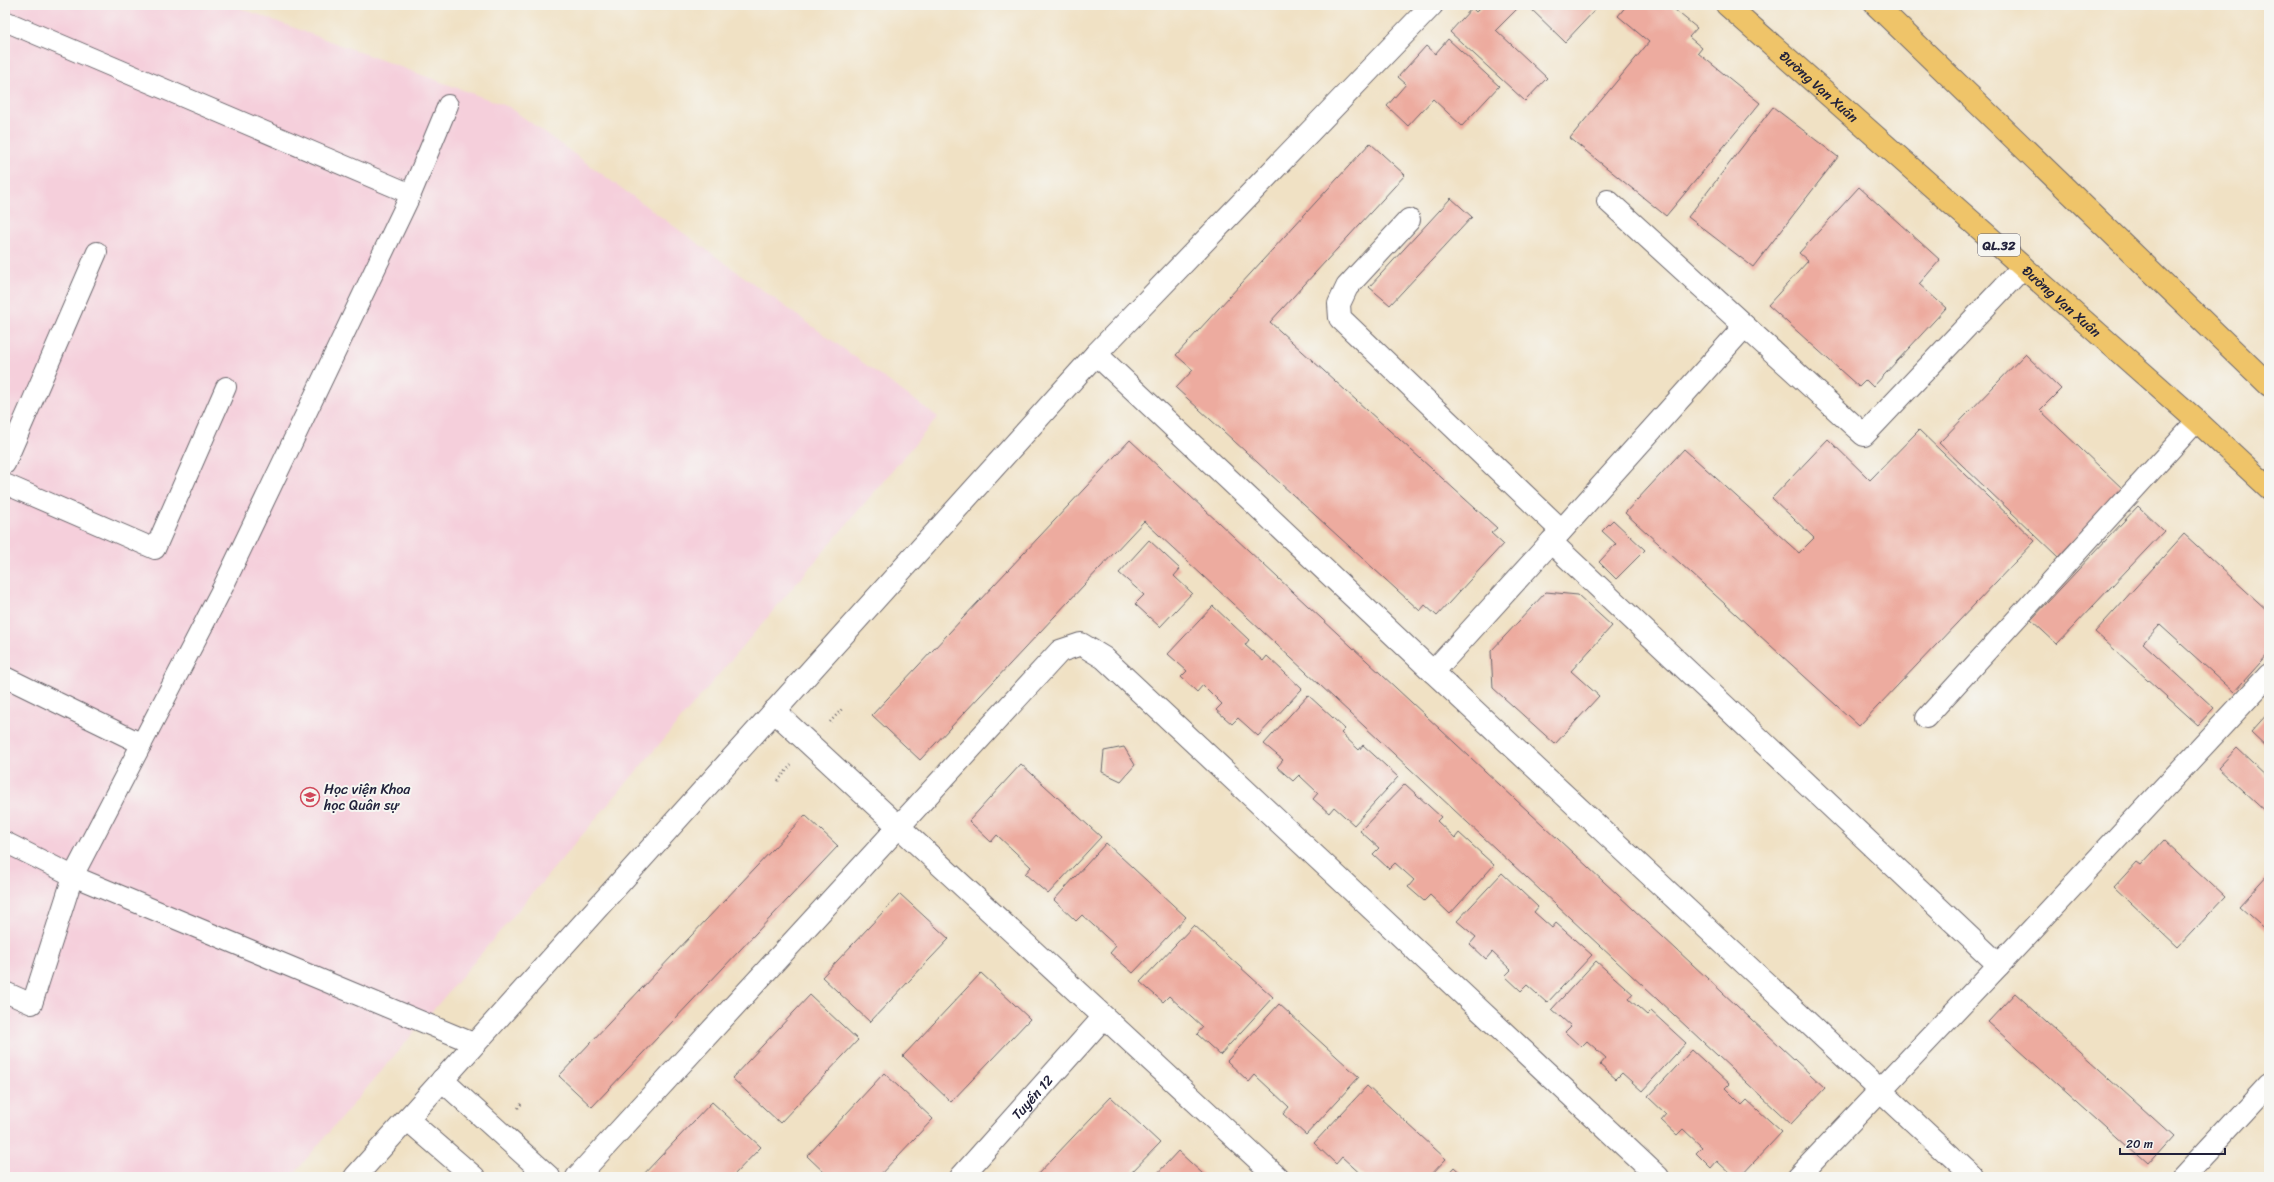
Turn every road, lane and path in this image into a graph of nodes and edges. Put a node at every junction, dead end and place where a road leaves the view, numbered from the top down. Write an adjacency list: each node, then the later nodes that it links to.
1 (1432, 5): 12 (street)
2 (1727, 5): 10 (highway, Đường Vạn Xuân / QL.32)
3 (1876, 5): 13 (highway)
4 (5, 21): 6 (lane)
5 (448, 104): 6 (lane)
6 (411, 194): 25 (lane)
7 (1608, 201): 11 (street)
8 (1409, 220): 19 (street)
9 (97, 252): 16 (lane)
10 (2023, 267): 11 (street); 15 (highway, Đường Vạn Xuân / QL.32)
11 (1744, 327): 19 (street)
12 (1096, 354): 20 (street); 23 (street)
13 (2269, 385)
14 (226, 387): 17 (lane)
15 (2198, 420): 18 (highway, Đường Vạn Xuân / QL.32); 24 (lane)
16 (5, 464)
17 (5, 484)
18 (2269, 488)
19 (1556, 536): 20 (street); 29 (street)
20 (1432, 672): 35 (street)
21 (2269, 675): 29 (street)
22 (5, 677): 25 (lane)
23 (774, 711): 26 (street); 32 (street)
24 (1926, 718)
25 (142, 744): 28 (lane)
26 (900, 826): 31 (street); 40 (street); 43 (street)
27 (5, 842): 28 (lane)
28 (73, 876): 30 (lane); 32 (lane)
29 (1999, 965): 35 (street)
30 (5, 992)
31 (1103, 1018): 41 (street, Tuyến 12); 42 (street)
32 (473, 1044): 33 (street)
33 (442, 1080): 36 (street); 39 (street)
34 (2269, 1085): 46 (street)
35 (1879, 1091): 44 (street); 45 (street)
36 (407, 1119): 37 (street); 38 (street)
37 (354, 1177)
38 (474, 1177)
39 (549, 1177)
40 (577, 1177)
41 (961, 1177)
42 (1277, 1177)
43 (1658, 1177)
44 (1798, 1177)
45 (1973, 1177)
46 (2184, 1177)

